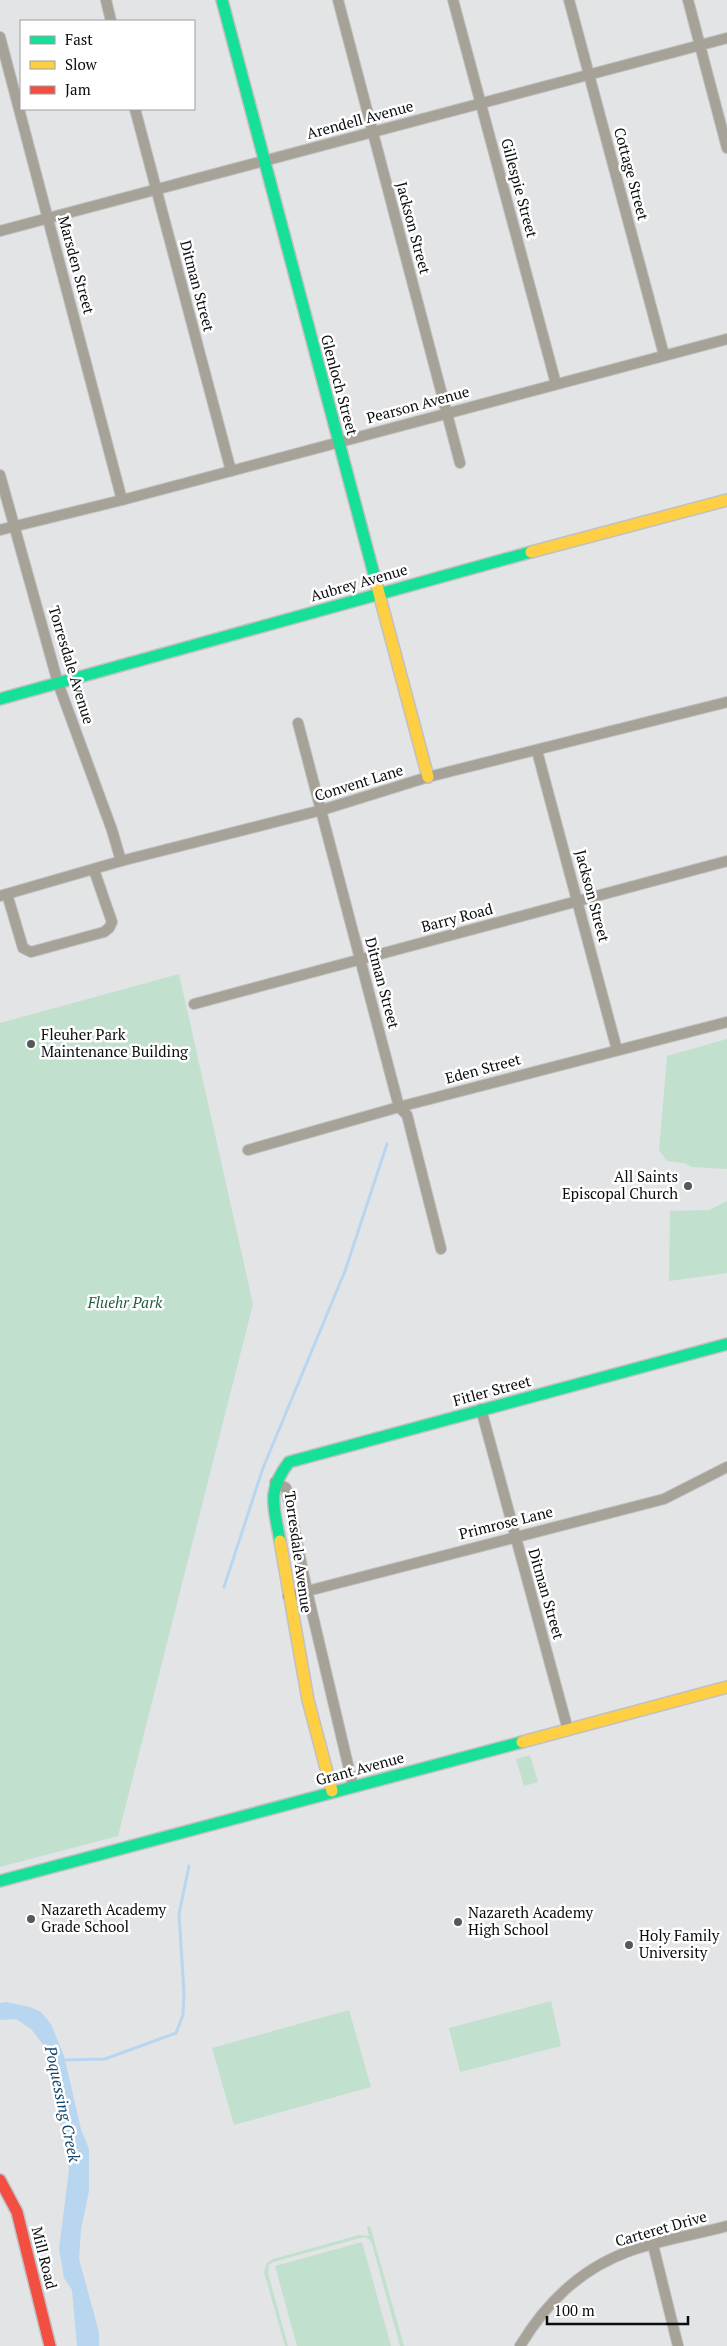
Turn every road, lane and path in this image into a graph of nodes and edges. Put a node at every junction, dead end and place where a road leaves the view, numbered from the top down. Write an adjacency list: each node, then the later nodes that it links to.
1 (106, 0): 7 (street)
2 (222, 0): 16 (street, Glenloch Street)
3 (338, 0): 14 (street, Jackson Street)
4 (454, 0): 12 (street, Gillespie Street)
5 (569, 0): 11 (street, Cottage Street)
6 (688, 0): 10 (street)
7 (111, 20)
8 (0, 37): 18 (street, Marsden Street)
9 (727, 38): 10 (street, Arendell Avenue)
10 (700, 45): 11 (street, Arendell Avenue); 15 (street)
11 (589, 74): 12 (street, Arendell Avenue); 21 (street, Cottage Street)
12 (481, 103): 14 (street, Arendell Avenue); 22 (street, Gillespie Street)
13 (134, 110): 17 (street, Ditman Street)
14 (372, 132): 16 (street, Arendell Avenue); 23 (street, Jackson Street)
15 (727, 148)
16 (264, 161): 17 (street, Arendell Avenue); 24 (street, Glenloch Street)
17 (156, 190): 18 (street, Arendell Avenue); 26 (street, Ditman Street)
18 (48, 218): 19 (street, Arendell Avenue); 28 (street, Marsden Street)
19 (0, 231)
20 (727, 339): 21 (street, Pearson Avenue)
21 (664, 355): 22 (street, Pearson Avenue)
22 (556, 384): 23 (street, Pearson Avenue)
23 (446, 412): 24 (street, Pearson Avenue); 25 (street, Jackson Street)
24 (339, 442): 26 (street, Pearson Avenue); 32 (street, Glenloch Street)
25 (460, 463)
26 (231, 471): 28 (street, Pearson Avenue)
27 (0, 475): 30 (street, Torresdale Avenue)
28 (122, 500): 30 (street, Pearson Avenue)
29 (727, 500): 32 (street, Aubrey Avenue)
30 (14, 527): 31 (street, Pearson Avenue); 33 (street, Torresdale Avenue)
31 (0, 530)
32 (379, 593): 33 (street, Aubrey Avenue); 38 (street, Glenloch Street)
33 (58, 683): 34 (street, Aubrey Avenue); 40 (street, Torresdale Avenue)
34 (0, 698)
35 (727, 702): 37 (street, Convent Lane)
36 (298, 723): 39 (street, Ditman Street)
37 (537, 751): 38 (street, Convent Lane); 44 (street, Jackson Street)
38 (428, 777): 39 (street, Convent Lane)
39 (322, 810): 40 (street, Convent Lane); 45 (street, Ditman Street)
40 (121, 861): 42 (street, Convent Lane)
41 (727, 862): 44 (street, Barry Road)
42 (94, 870): 43 (street, Convent Lane); 43 (street)
43 (4, 895)
44 (578, 901): 45 (street, Barry Road); 48 (street, Jackson Street)
45 (359, 959): 46 (street, Barry Road); 49 (street, Ditman Street)
46 (194, 1004)
47 (727, 1022): 48 (street, Eden Street)
48 (617, 1050): 49 (street, Eden Street)
49 (399, 1107): 50 (street, Eden Street); 51 (street, Ditman Street)
50 (248, 1150)
51 (441, 1249)
52 (727, 1344): 53 (street, Fitler Street)
53 (481, 1409): 55 (street, Fitler Street); 56 (street, Ditman Street)
54 (727, 1467): 56 (street, Primrose Lane)
55 (275, 1482): 57 (street, Torresdale Avenue); 58 (street, Torresdale Avenue)
56 (514, 1537): 57 (street, Primrose Lane); 60 (street, Ditman Street)
57 (307, 1591): 58 (street, Primrose Lane); 61 (street, Torresdale Avenue)
58 (288, 1596): 62 (street, Torresdale Avenue)
59 (727, 1687): 60 (street, Grant Avenue)
60 (568, 1730): 61 (street, Grant Avenue)
61 (353, 1786): 62 (street, Grant Avenue)
62 (332, 1792): 63 (street, Grant Avenue)
63 (0, 1880)
64 (0, 2180): 67 (street, Mill Road)
65 (727, 2226): 66 (street, Carteret Drive)
66 (653, 2245): 68 (street, Carteret Drive); 69 (street)
67 (50, 2346)
68 (520, 2346)
69 (678, 2346)

